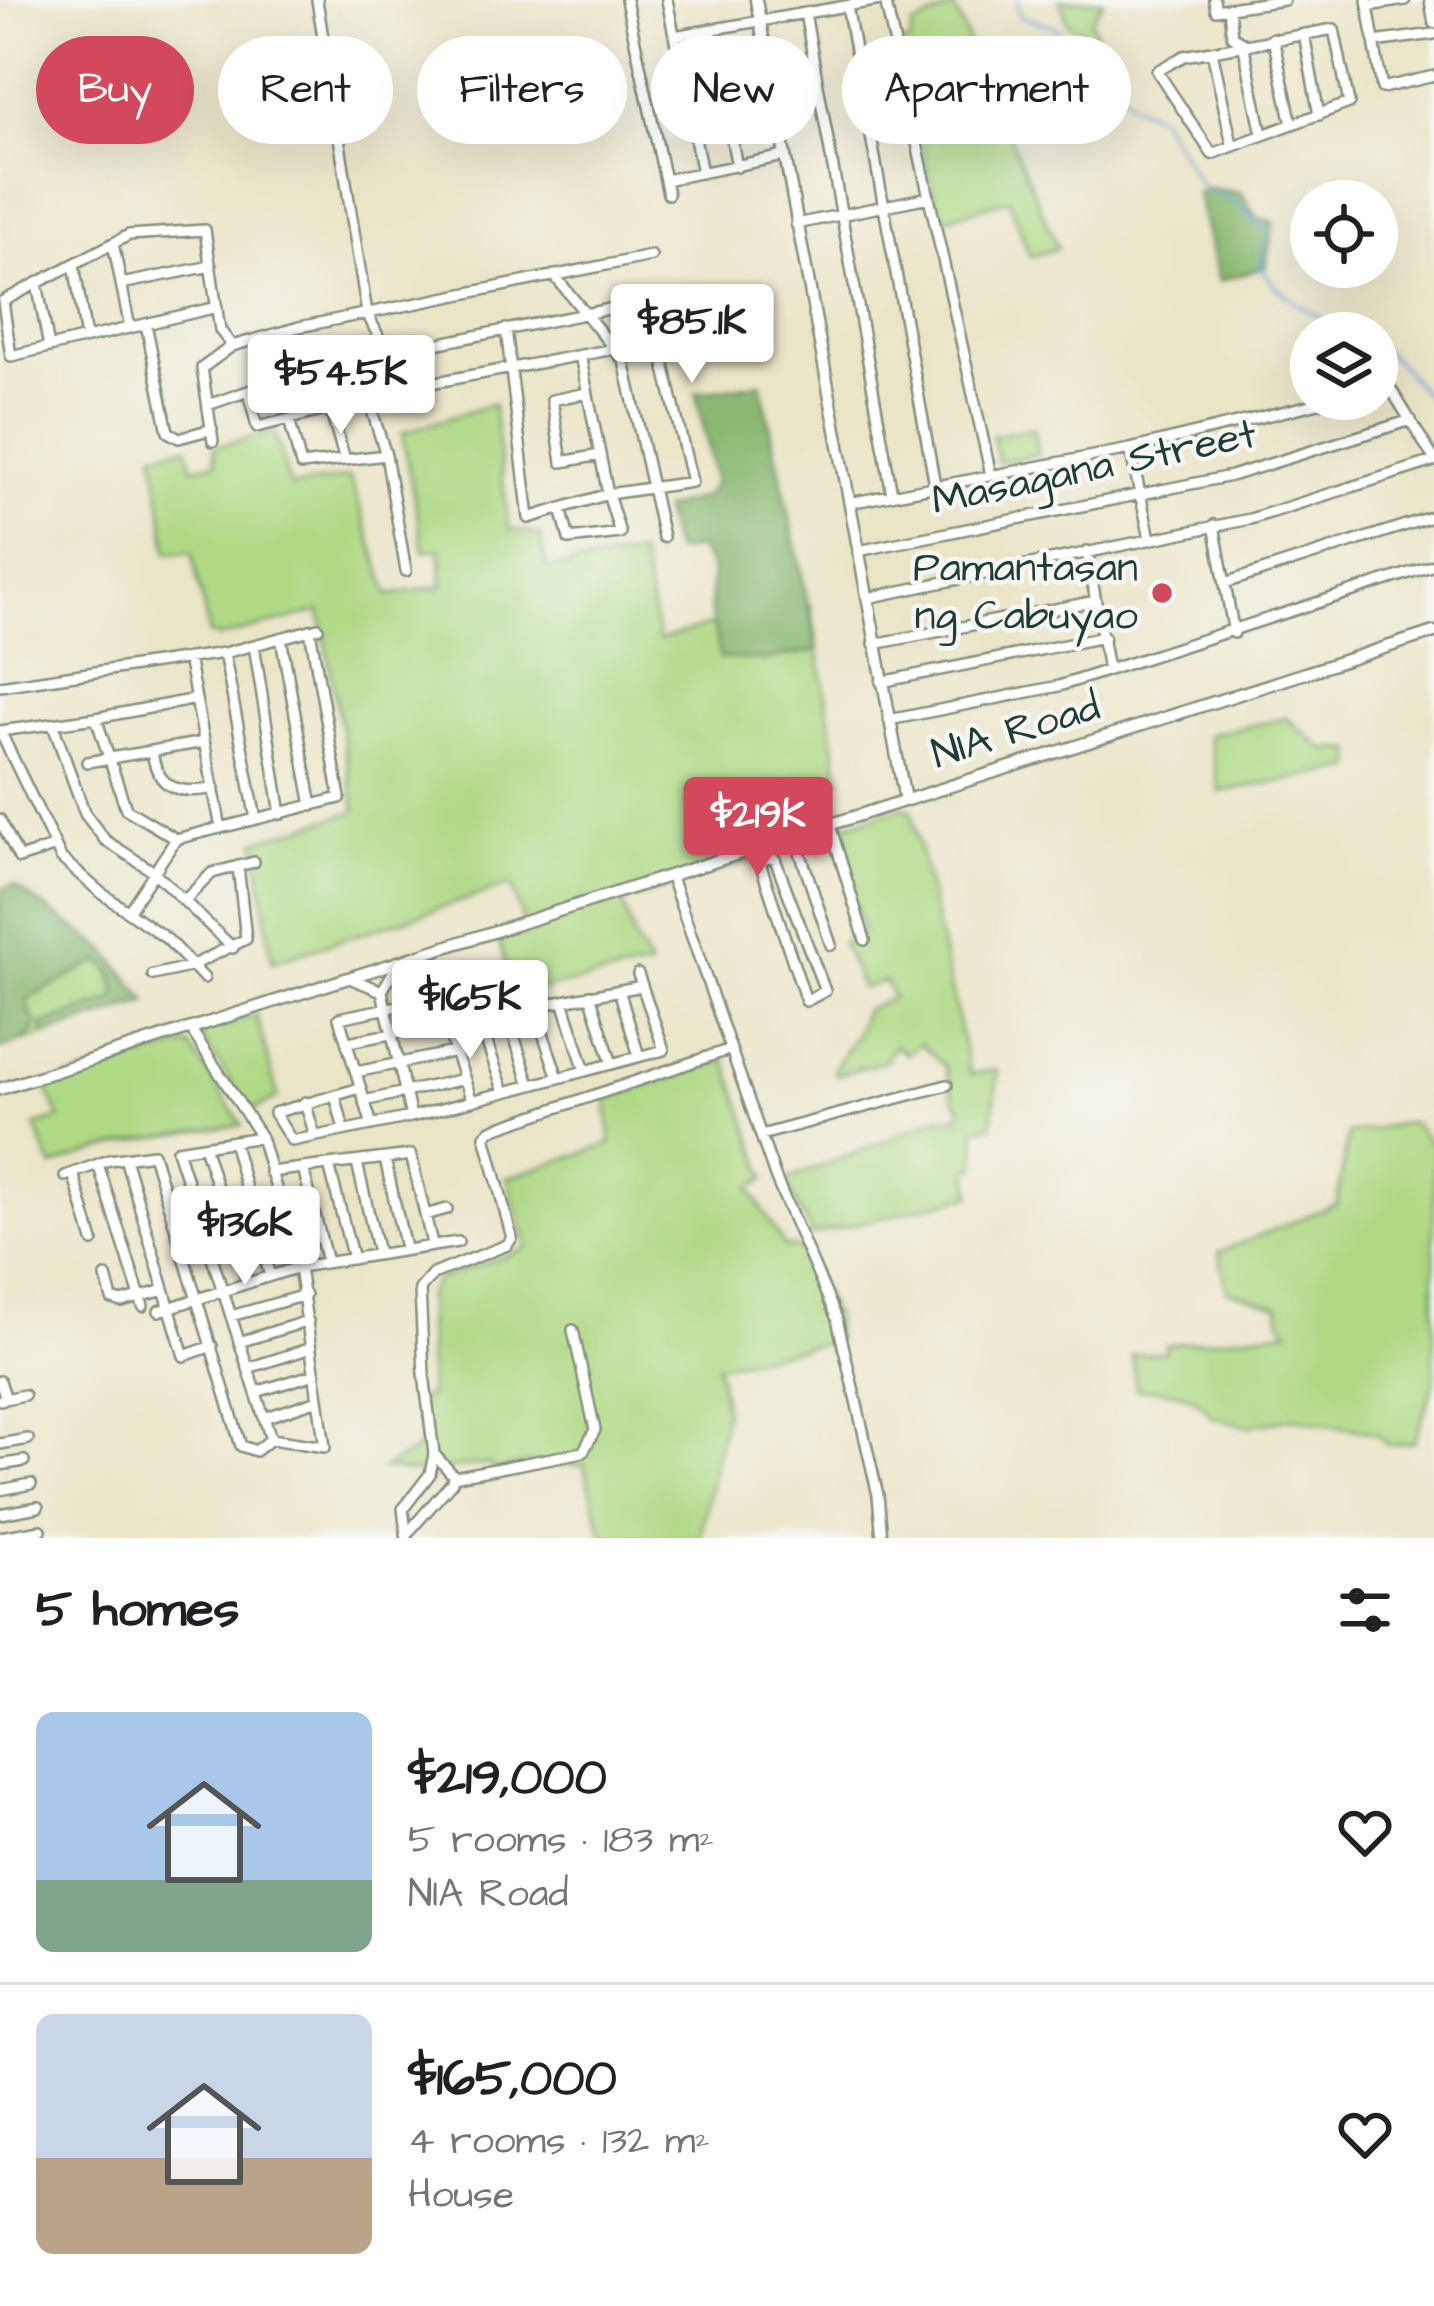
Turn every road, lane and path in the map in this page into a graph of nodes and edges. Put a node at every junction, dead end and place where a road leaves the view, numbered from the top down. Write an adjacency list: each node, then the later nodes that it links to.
1 (316, 0): 47 (street)
2 (626, 0): 33 (street)
3 (667, 0): 19 (street)
4 (756, 0): 14 (street)
5 (883, 0): 11 (street); 35 (street)
6 (1214, 0): 12 (street)
7 (1284, 0): 12 (street)
8 (1405, 0): 10 (street)
9 (1430, 0): 15 (street)
10 (1367, 3): 21 (street)
11 (847, 6): 13 (street); 36 (street)
12 (1229, 10): 22 (street)
13 (805, 13): 14 (street); 37 (street)
14 (760, 21): 16 (street); 30 (street)
15 (1434, 22)
16 (711, 29): 19 (street); 31 (street)
17 (1304, 34): 20 (street); 25 (street); 25 (street)
18 (1434, 34): 21 (street)
19 (674, 36)
20 (1273, 38): 22 (street); 26 (street)
21 (1374, 42): 24 (street)
22 (1243, 43): 23 (street); 27 (street)
23 (1212, 51): 29 (street); 29 (street)
24 (1434, 76)
25 (1318, 115): 26 (street)
26 (1292, 124): 27 (street)
27 (1262, 134): 29 (street)
28 (696, 144): 32 (street)
29 (1232, 144)
30 (784, 156): 31 (street); 38 (street)
31 (737, 167): 32 (street)
32 (702, 173): 33 (street)
33 (665, 180): 34 (street)
34 (668, 194)
35 (929, 196): 36 (street); 74 (street)
36 (886, 205): 37 (street); 75 (street)
37 (842, 214): 38 (street); 79 (street)
38 (796, 224): 80 (street)
39 (113, 243): 41 (street); 42 (street); 45 (street)
40 (651, 256): 43 (street)
41 (74, 264): 44 (street); 52 (street)
42 (211, 266): 45 (street); 46 (street)
43 (554, 275): 47 (street); 48 (street)
44 (37, 283): 54 (street); 54 (street)
45 (121, 284): 50 (street)
46 (217, 308): 49 (street); 53 (street)
47 (367, 313): 53 (street); 56 (street)
48 (585, 314): 51 (street); 55 (street); 76 (street)
49 (146, 324): 50 (street); 65 (street)
50 (130, 328): 52 (street)
51 (506, 329): 56 (street); 59 (street)
52 (86, 338): 54 (street)
53 (232, 346): 65 (street)
54 (49, 347)
55 (614, 349): 57 (street); 76 (street)
56 (387, 354): 58 (street); 60 (street)
57 (580, 355): 59 (street); 62 (street)
58 (356, 360): 61 (street); 70 (street)
59 (511, 368): 60 (street); 81 (street)
60 (404, 388): 64 (street)
61 (248, 391): 65 (street); 67 (street)
62 (587, 393): 71 (street); 71 (street)
63 (1398, 400): 68 (street)
64 (410, 401)
65 (208, 405)
66 (1290, 410): 69 (street)
67 (289, 418): 72 (street); 72 (street)
68 (1411, 420): 73 (street); 77 (street, Masagana Street)
69 (1130, 449): 74 (street); 77 (street)
70 (386, 455): 72 (street); 89 (street)
71 (600, 455): 78 (street)
72 (345, 460)
73 (1434, 460): 83 (street)
74 (991, 475): 75 (street)
75 (935, 485): 79 (street)
76 (651, 490): 78 (street); 84 (street)
77 (1140, 493): 85 (street); 86 (street, Masagana Street)
78 (608, 494): 81 (street); 81 (street)
79 (892, 494): 80 (street)
80 (849, 503): 86 (street)
81 (561, 508)
82 (1434, 516): 90 (street)
83 (1214, 525): 85 (street); 90 (street)
84 (663, 537)
85 (1150, 538): 87 (street)
86 (858, 551): 91 (street)
87 (1087, 551): 91 (street); 92 (street)
88 (1434, 565): 94 (street)
89 (406, 571)
90 (1225, 583): 94 (street)
91 (867, 598): 97 (street)
92 (1096, 601): 95 (street); 97 (street)
93 (1434, 632): 114 (street, NIA Road)
94 (1234, 633): 101 (street)
95 (1104, 637): 101 (street); 102 (street)
96 (281, 638): 98 (street); 115 (street); 115 (street)
97 (874, 644): 102 (street)
98 (254, 645): 99 (street); 116 (street)
99 (224, 652): 100 (street); 117 (street)
100 (188, 658): 103 (street); 104 (street)
101 (1108, 670): 106 (street)
102 (881, 682): 106 (street)
103 (0, 686)
104 (196, 699): 105 (street); 109 (street)
105 (96, 718): 107 (street); 111 (street)
106 (889, 721): 114 (street)
107 (53, 724): 108 (street); 127 (street)
108 (0, 731): 123 (street)
109 (204, 742): 110 (street); 113 (street)
110 (152, 751): 111 (street); 113 (street)
111 (108, 757): 112 (street); 122 (street)
112 (87, 762)
113 (214, 788): 120 (street)
114 (905, 800): 119 (street, NIA Road)
115 (312, 806): 116 (street)
116 (281, 814): 117 (street)
117 (256, 819): 120 (street)
118 (0, 820): 123 (street)
119 (830, 825): 121 (street, NIA Road); 133 (street)
120 (221, 828): 122 (street)
121 (795, 837): 124 (street, NIA Road); 134 (street)
122 (176, 839): 127 (street)
123 (53, 847): 130 (street)
124 (765, 853): 128 (street, NIA Road); 131 (street); 132 (street)
125 (254, 862): 126 (street)
126 (238, 866): 129 (street); 135 (street)
127 (154, 872): 129 (street); 130 (street)
128 (671, 877): 136 (street, NIA Road); 153 (street)
129 (185, 899): 135 (street)
130 (128, 912): 137 (street)
131 (797, 920): 132 (street); 132 (street)
132 (780, 926)
133 (865, 940)
134 (831, 945)
135 (232, 948): 137 (street)
136 (398, 964): 140 (street, NIA Road); 142 (street)
137 (189, 967): 138 (street); 139 (street)
138 (153, 975)
139 (203, 978)
140 (352, 979): 142 (street); 150 (street, NIA Road)
141 (619, 990): 143 (street); 155 (street); 155 (street)
142 (382, 991): 146 (street)
143 (590, 995): 144 (street); 157 (street)
144 (563, 1000): 145 (street); 158 (street)
145 (534, 1006): 147 (street); 160 (street)
146 (387, 1008): 149 (street); 151 (street); 152 (street)
147 (506, 1011): 148 (street); 162 (street)
148 (478, 1017): 149 (street); 167 (street)
149 (443, 1023): 151 (street); 154 (street)
150 (192, 1031): 165 (street, NIA Road); 177 (street)
151 (392, 1033): 152 (street); 156 (street)
152 (348, 1042): 159 (street)
153 (730, 1049): 176 (street); 225 (street)
154 (454, 1052): 156 (street); 161 (street)
155 (639, 1057): 157 (street)
156 (399, 1064): 159 (street); 166 (street)
157 (612, 1064): 158 (street)
158 (585, 1071): 160 (street)
159 (356, 1072): 164 (street)
160 (558, 1078): 162 (street)
161 (464, 1079): 166 (street); 170 (street)
162 (530, 1085): 167 (street)
163 (946, 1085): 176 (street)
164 (360, 1088): 168 (street); 169 (street)
165 (0, 1090)
166 (405, 1092): 169 (street); 172 (street)
167 (504, 1092): 170 (street)
168 (334, 1095): 171 (street); 174 (street)
169 (364, 1101): 173 (street)
170 (472, 1101): 172 (street)
171 (305, 1102): 175 (street); 175 (street)
172 (411, 1117): 173 (street)
173 (371, 1125): 174 (street)
174 (344, 1130): 175 (street)
175 (315, 1136)
176 (760, 1136): 236 (street)
177 (261, 1137): 178 (street); 186 (street)
178 (233, 1141): 179 (street); 199 (street)
179 (204, 1146): 201 (street); 202 (street)
180 (125, 1158): 183 (street); 203 (street); 205 (street)
181 (385, 1159): 182 (street); 188 (street); 192 (street)
182 (357, 1163): 184 (street); 195 (street)
183 (98, 1164): 189 (street); 193 (street)
184 (329, 1165): 185 (street); 196 (street)
185 (303, 1168): 186 (street); 197 (street)
186 (271, 1172): 198 (street)
187 (447, 1209): 188 (street)
188 (425, 1215): 191 (street)
189 (93, 1241)
190 (458, 1242): 191 (street)
191 (432, 1244): 192 (street)
192 (405, 1248): 195 (street)
193 (125, 1250): 194 (street); 206 (street)
194 (109, 1253)
195 (378, 1253): 196 (street)
196 (352, 1258): 197 (street)
197 (327, 1262): 198 (street)
198 (299, 1267): 199 (street); 204 (street)
199 (270, 1276): 201 (street)
200 (106, 1277): 206 (street)
201 (247, 1282): 202 (street)
202 (221, 1289): 205 (street); 208 (street)
203 (164, 1290): 206 (street); 207 (street)
204 (304, 1295): 208 (street); 209 (street)
205 (197, 1297): 207 (street); 212 (street)
206 (141, 1301)
207 (164, 1309): 212 (street)
208 (231, 1316): 211 (street)
209 (308, 1321): 211 (street); 213 (street)
210 (573, 1330): 228 (street)
211 (239, 1342): 214 (street)
212 (212, 1346): 223 (street)
213 (311, 1348): 214 (street); 215 (street)
214 (248, 1368): 217 (street)
215 (315, 1373): 217 (street); 220 (street)
216 (0, 1381): 219 (street)
217 (256, 1392): 221 (street)
218 (24, 1395): 219 (street)
219 (3, 1399)
220 (318, 1400): 221 (street); 223 (street)
221 (264, 1418): 223 (street)
222 (28, 1439): 224 (street)
223 (271, 1439)
224 (0, 1444)
225 (434, 1454): 228 (street); 235 (street)
226 (24, 1461): 227 (street)
227 (0, 1466)
228 (453, 1477): 235 (street)
229 (31, 1484): 230 (street)
230 (0, 1490)
231 (38, 1508): 232 (street)
232 (0, 1514)
233 (41, 1530): 234 (street)
234 (0, 1537)
235 (406, 1537)
236 (882, 1538)

